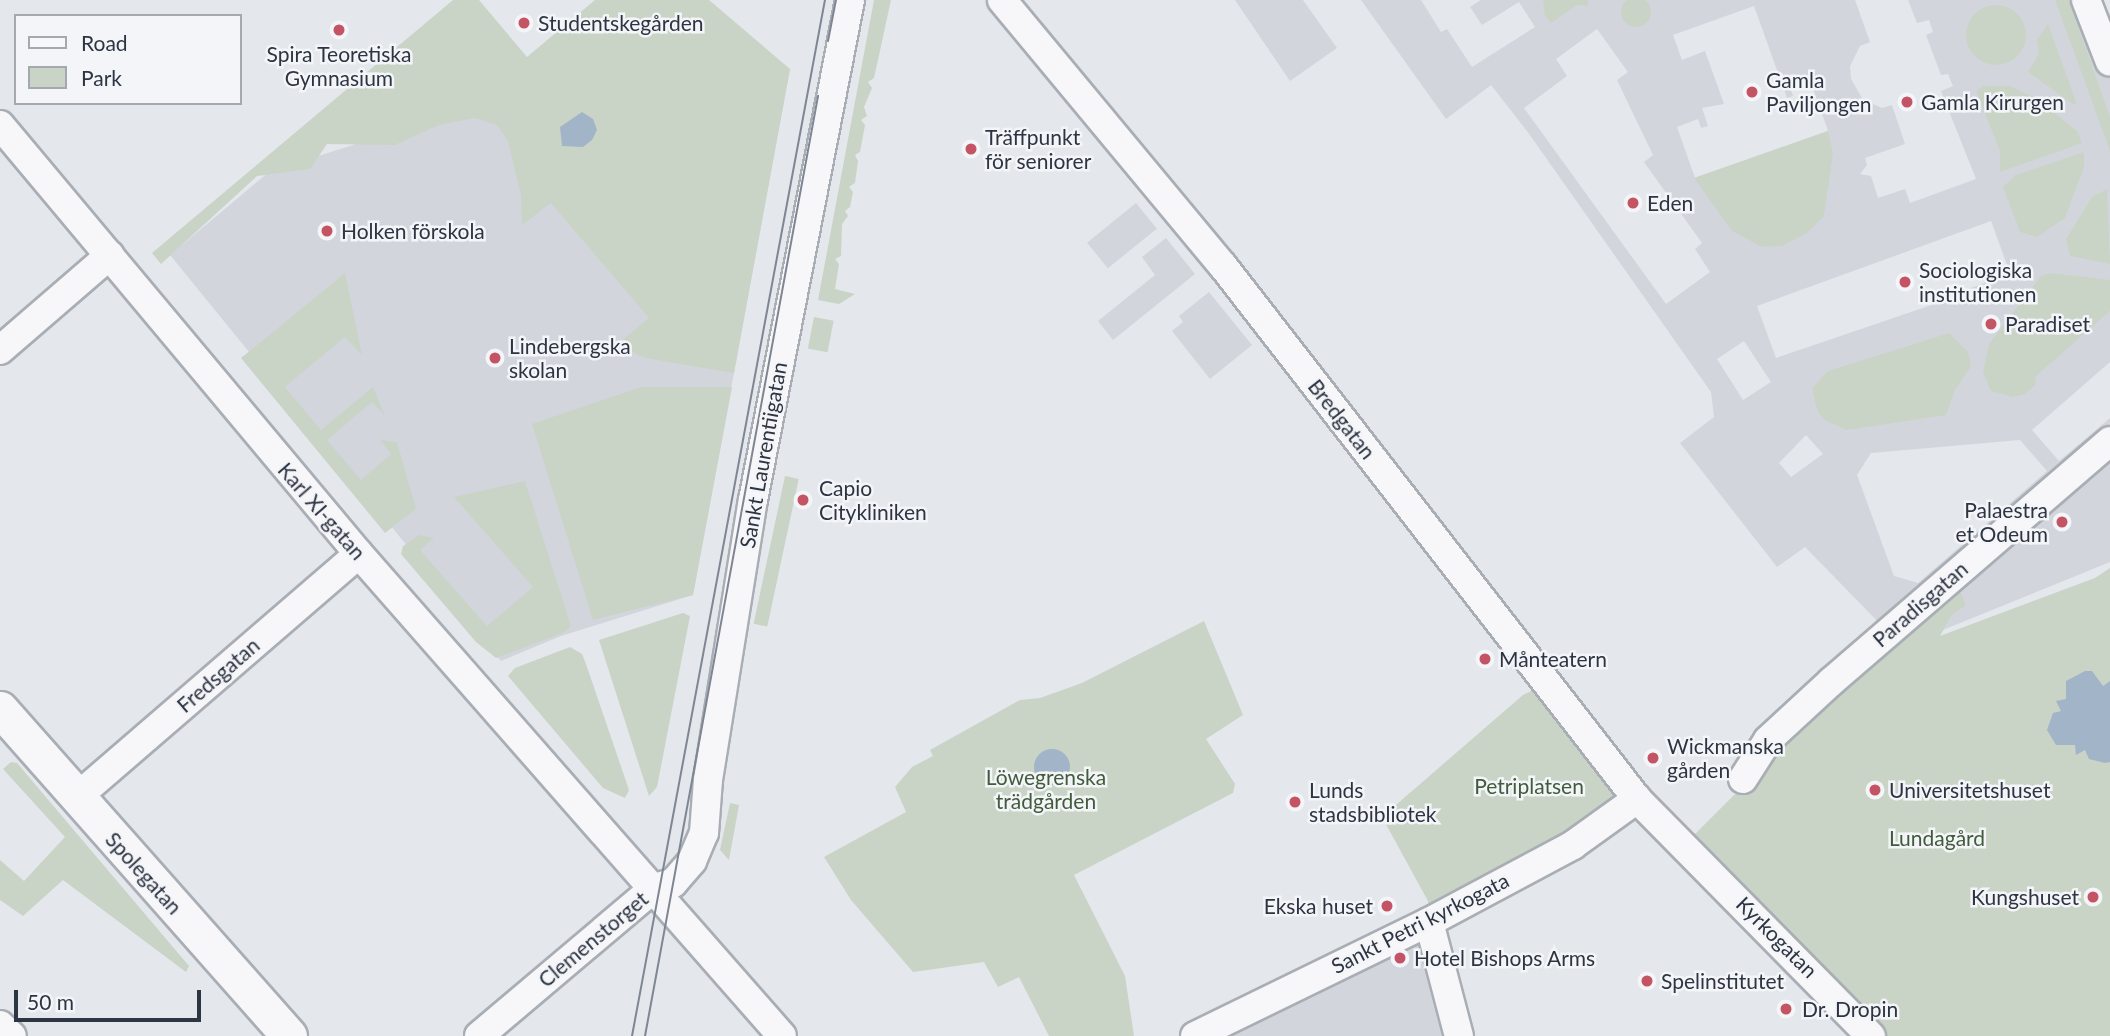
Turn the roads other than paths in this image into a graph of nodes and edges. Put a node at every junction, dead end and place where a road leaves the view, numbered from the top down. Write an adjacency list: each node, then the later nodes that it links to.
1 (850, 0): 15 (street, Sankt Laurentiigatan)
2 (1002, 0): 13 (street, Bredgatan)
3 (2086, 0): 4 (street)
4 (2110, 62)
5 (0, 125): 6 (street, Karl XI-gatan)
6 (110, 255): 7 (street); 9 (street, Karl XI-gatan)
7 (0, 350)
8 (2110, 441): 11 (street, Paradisgatan)
9 (359, 554): 12 (street, Fredsgatan); 15 (street, Karl XI-gatan)
10 (0, 709): 12 (street, Spolegatan)
11 (1743, 779)
12 (77, 797): 19 (street, Spolegatan)
13 (1637, 799): 14 (street, Bredgatan); 16 (street, Sankt Petri kyrkogata)
14 (1679, 841): 24 (street, Kyrkogatan)
15 (654, 888): 20 (street, Clemenstorget); 21 (street, Clemenstorget)
16 (1429, 922): 22 (street, Sankt Petri kyrkogata); 23 (street)
17 (0, 1025): 18 (street)
18 (12, 1036)
19 (289, 1036)
20 (479, 1036)
21 (782, 1036)
22 (1195, 1036)
23 (1459, 1036)
24 (1871, 1036)

